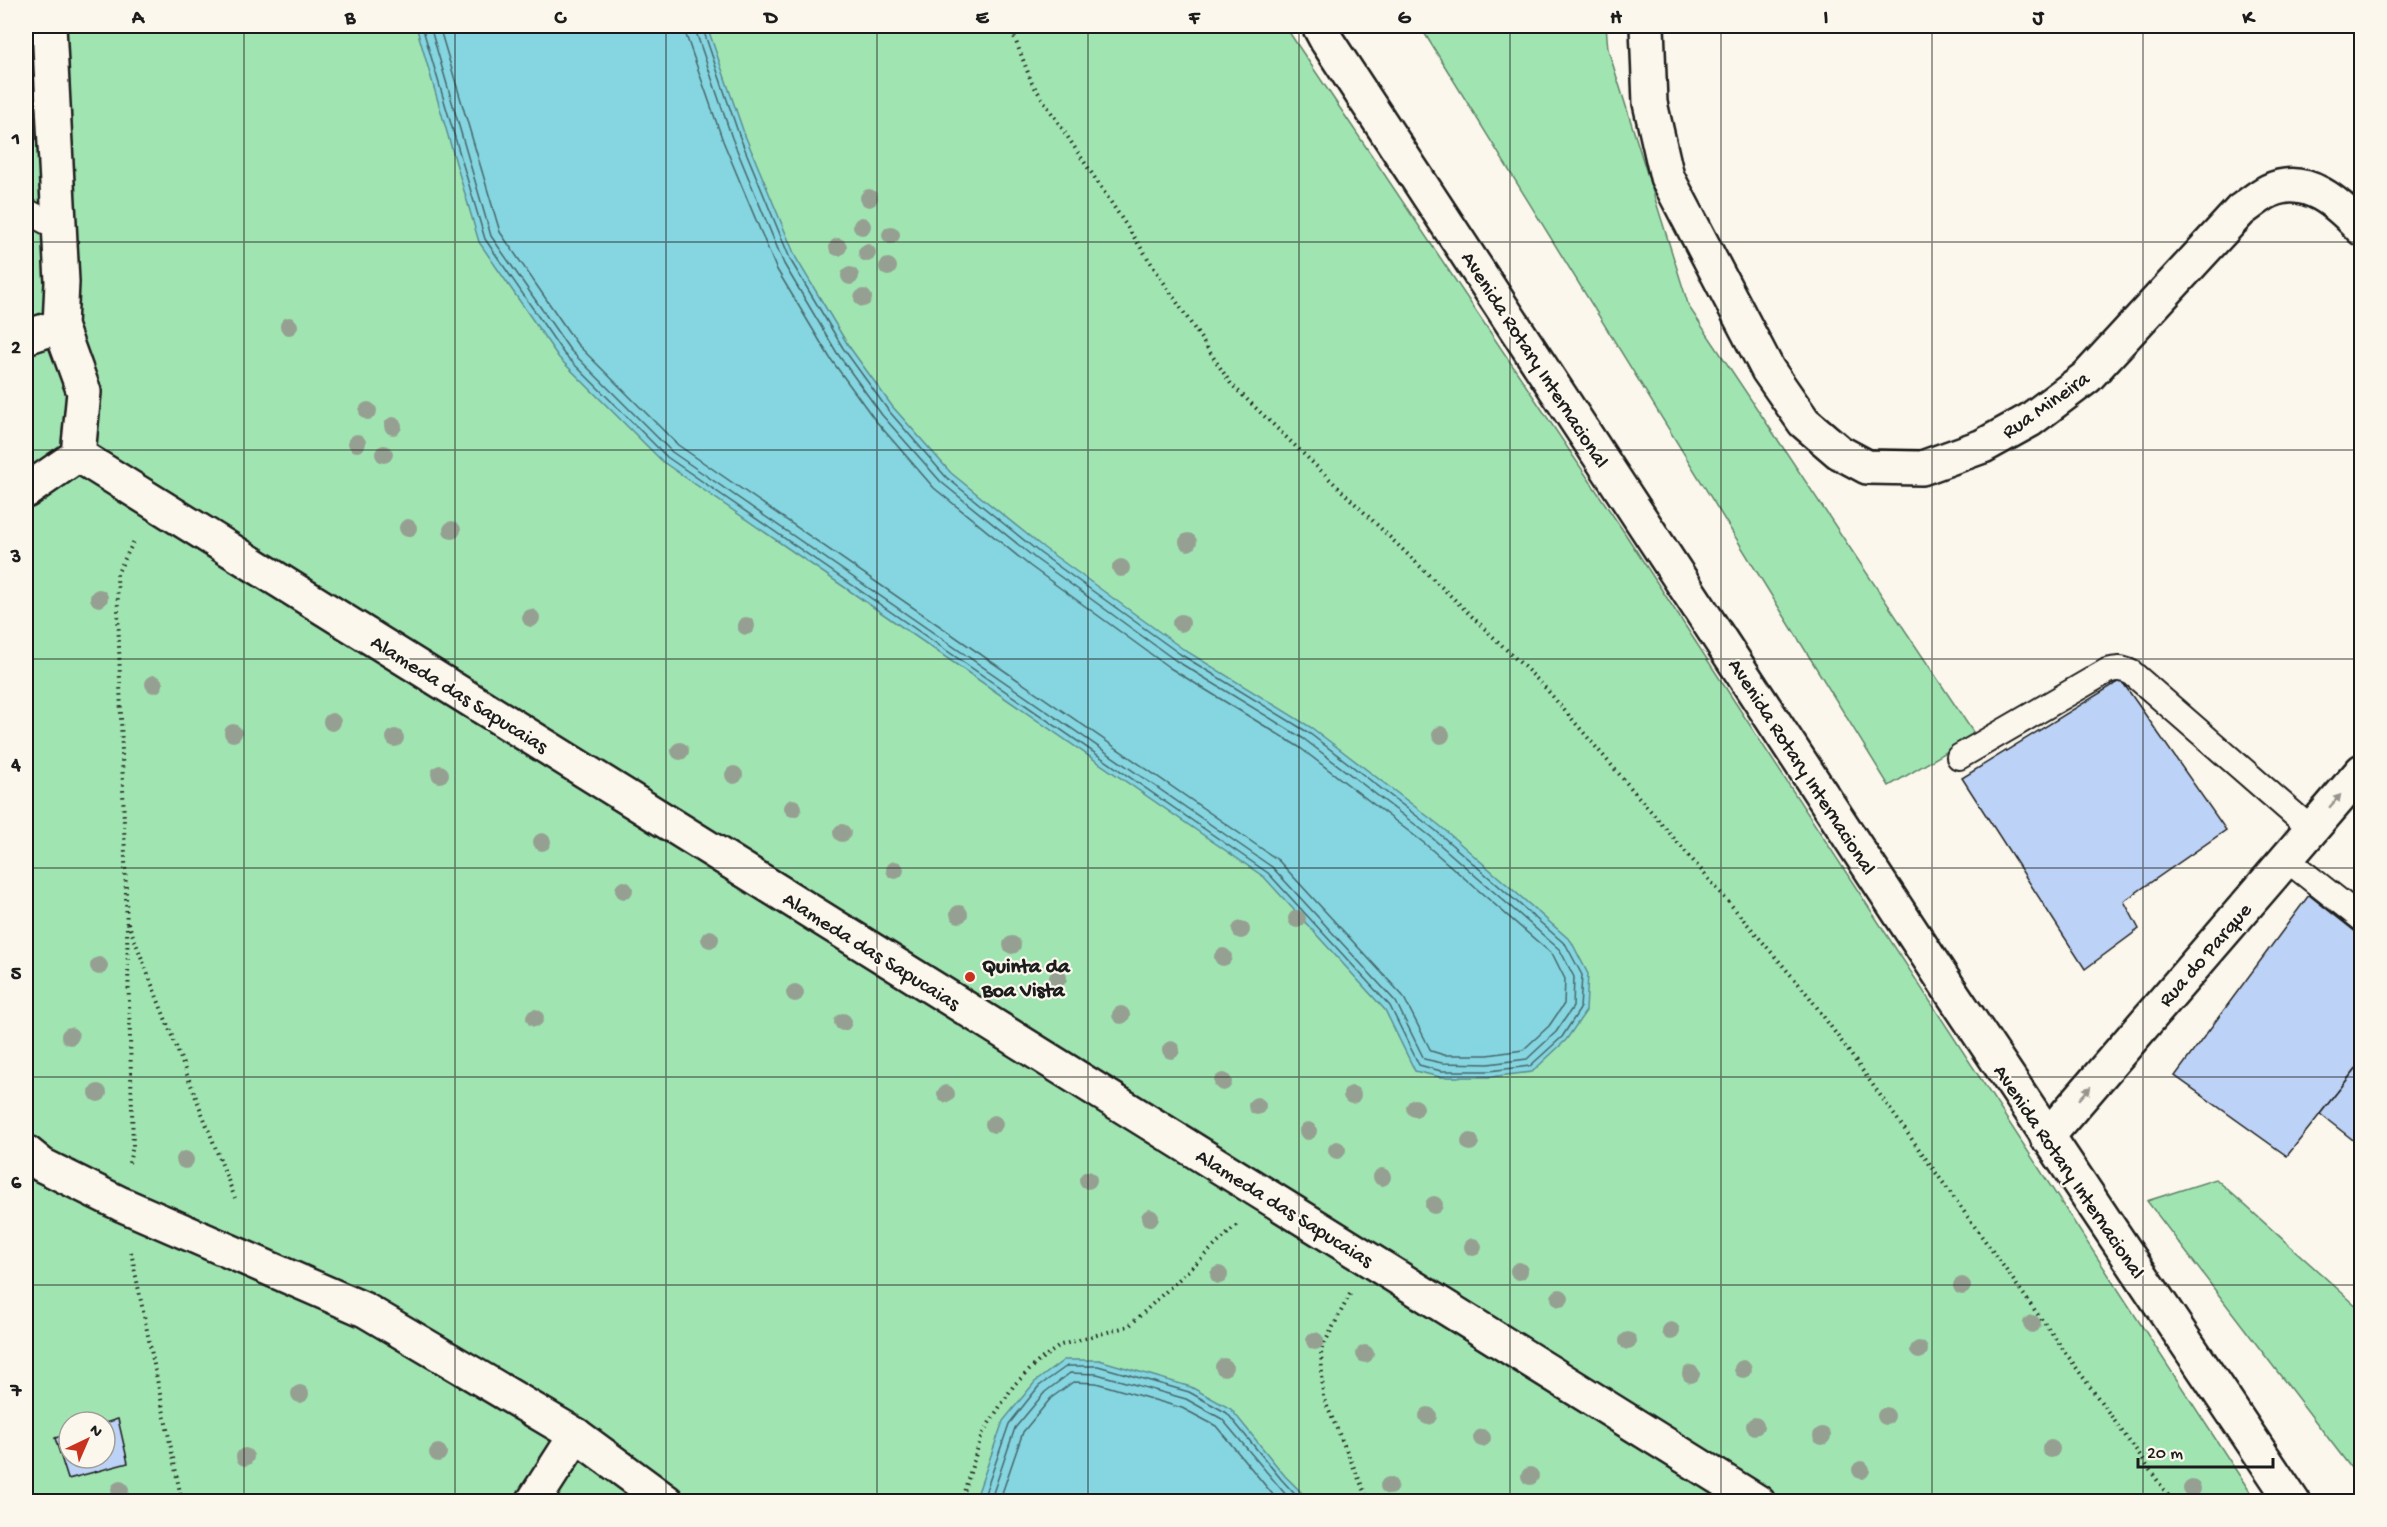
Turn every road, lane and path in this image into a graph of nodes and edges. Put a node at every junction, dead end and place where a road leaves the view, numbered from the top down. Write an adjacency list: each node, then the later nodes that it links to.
1 (49, 26): 6 (street)
2 (1010, 26): 32 (path)
3 (1319, 26): 19 (street, Avenida Rotary Internacional)
4 (1647, 26): 7 (street, Rua Mineira)
5 (26, 211): 6 (lane)
6 (59, 228): 8 (street)
7 (2361, 229)
8 (60, 326): 9 (street); 10 (street)
9 (26, 337)
10 (78, 455): 11 (street); 12 (street, Alameda das Sapucaias)
11 (26, 491)
12 (154, 502): 18 (path); 21 (street, Alameda das Sapucaias)
13 (1959, 757): 15 (lane)
14 (2361, 771): 15 (street, Rua do Parque, one-way to 14)
15 (2311, 829): 16 (street, Rua do Parque)
16 (2286, 859): 17 (lane); 19 (street, Rua do Parque, one-way to 16)
17 (2361, 919)
18 (127, 920): 22 (path); 23 (path)
19 (2047, 1137): 33 (street, Avenida Rotary Internacional)
20 (26, 1152): 23 (street)
21 (1266, 1196): 24 (street, Alameda das Sapucaias); 29 (path)
22 (235, 1198)
23 (121, 1203): 25 (street); 26 (path)
24 (1368, 1259): 30 (path); 31 (street, Alameda das Sapucaias)
25 (576, 1436): 27 (street); 28 (street)
26 (182, 1502)
27 (533, 1502)
28 (667, 1502)
29 (961, 1502)
30 (1369, 1502)
31 (1758, 1502)
32 (2173, 1502)
33 (2293, 1502)

